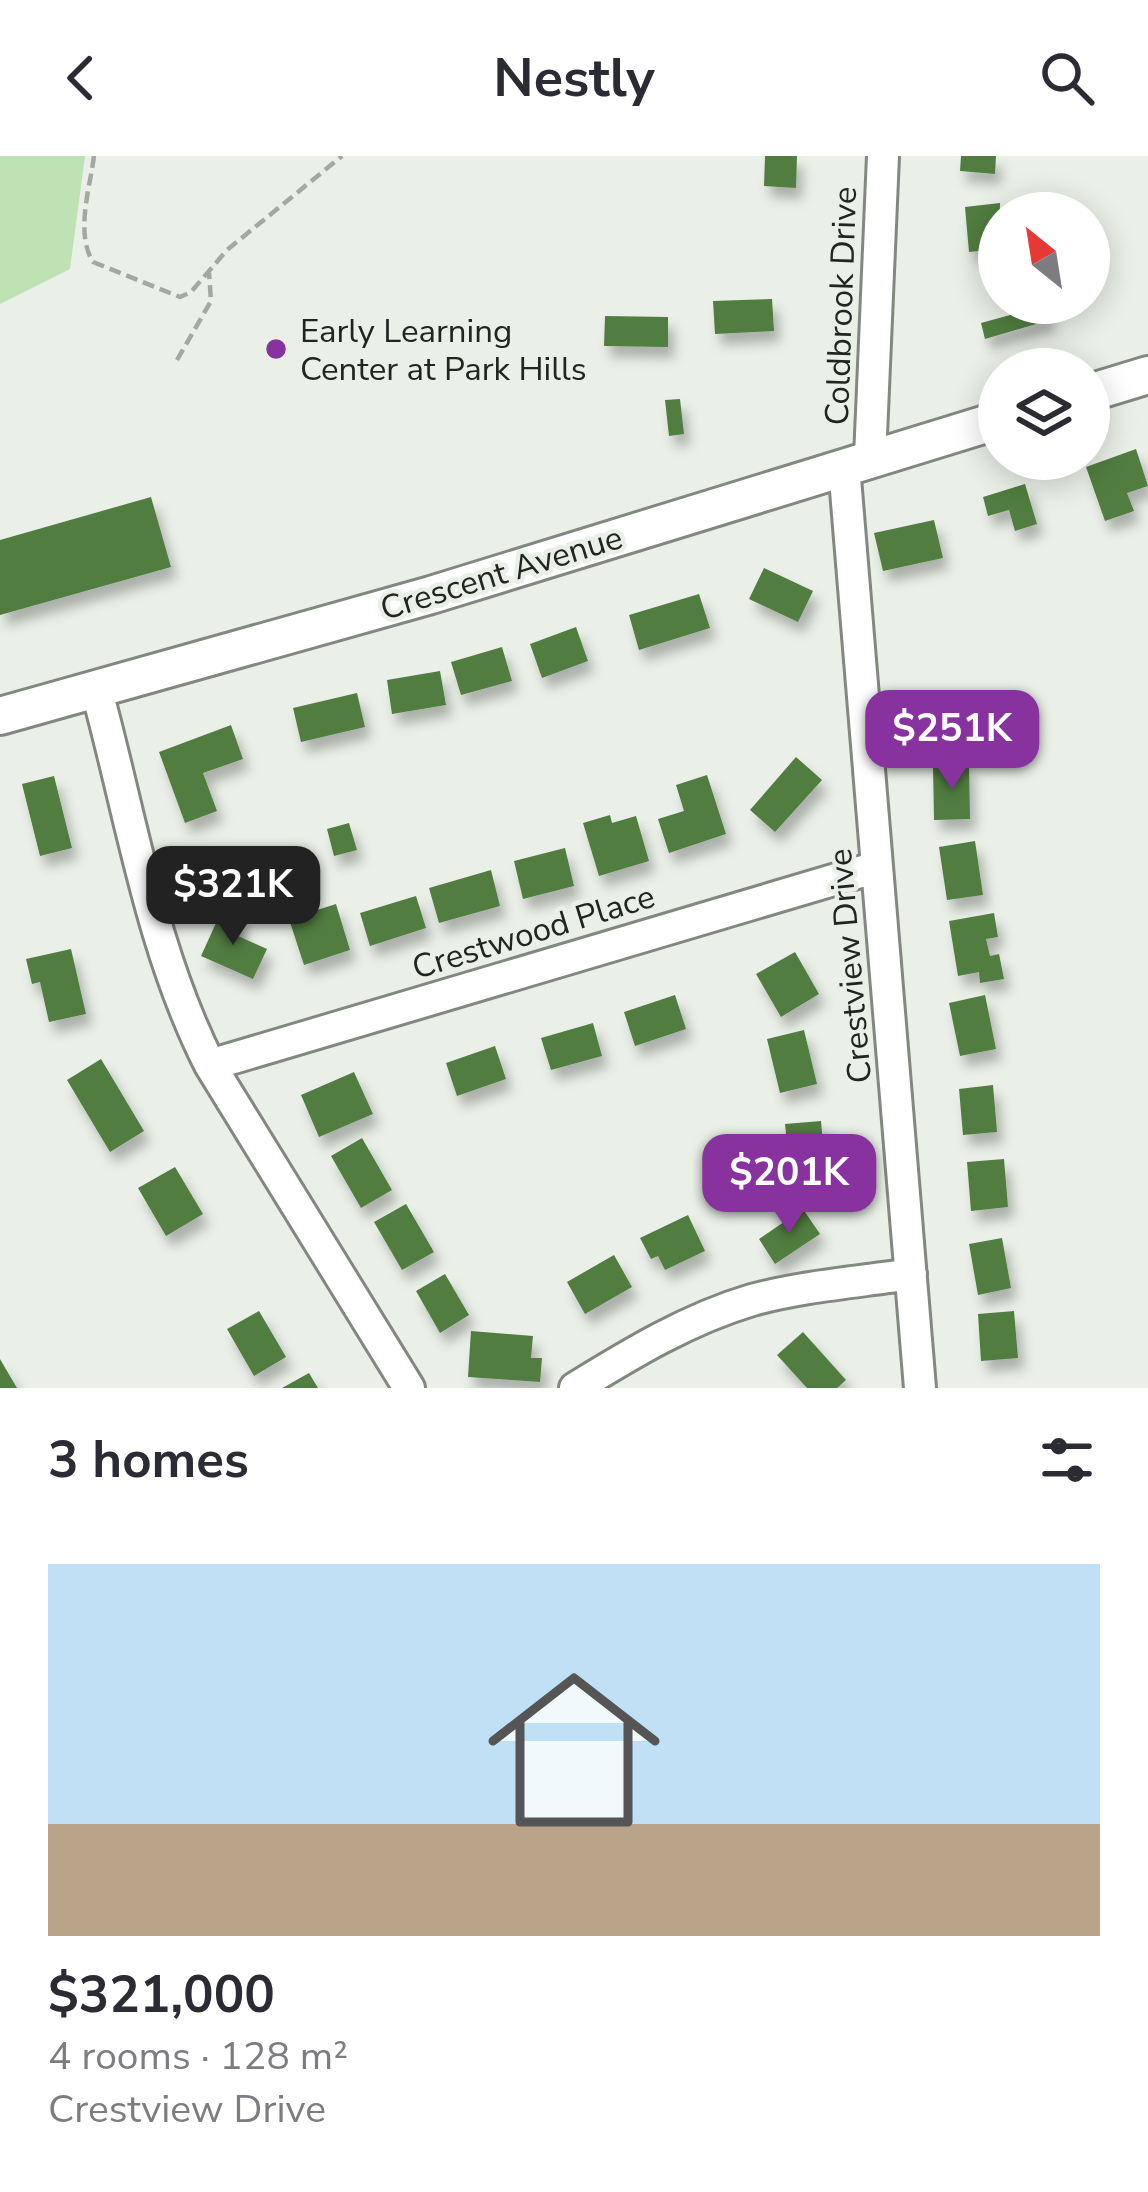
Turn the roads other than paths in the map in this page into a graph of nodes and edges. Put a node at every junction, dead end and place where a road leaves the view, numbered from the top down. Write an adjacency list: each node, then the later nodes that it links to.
1 (883, 156): 5 (street, Coldbrook Drive)
2 (1148, 375): 3 (street)
3 (1110, 387)
4 (978, 426): 5 (street, Crescent Avenue)
5 (857, 462): 6 (street, Crescent Avenue); 8 (street, Crestview Drive)
6 (96, 688): 7 (street, Crescent Avenue); 9 (street)
7 (0, 716)
8 (877, 867): 9 (street, Crestwood Place); 10 (street, Crestview Drive)
9 (210, 1065): 11 (street)
10 (911, 1274): 12 (street); 13 (street, Crestview Drive)
11 (409, 1388)
12 (575, 1388)
13 (920, 1388)

